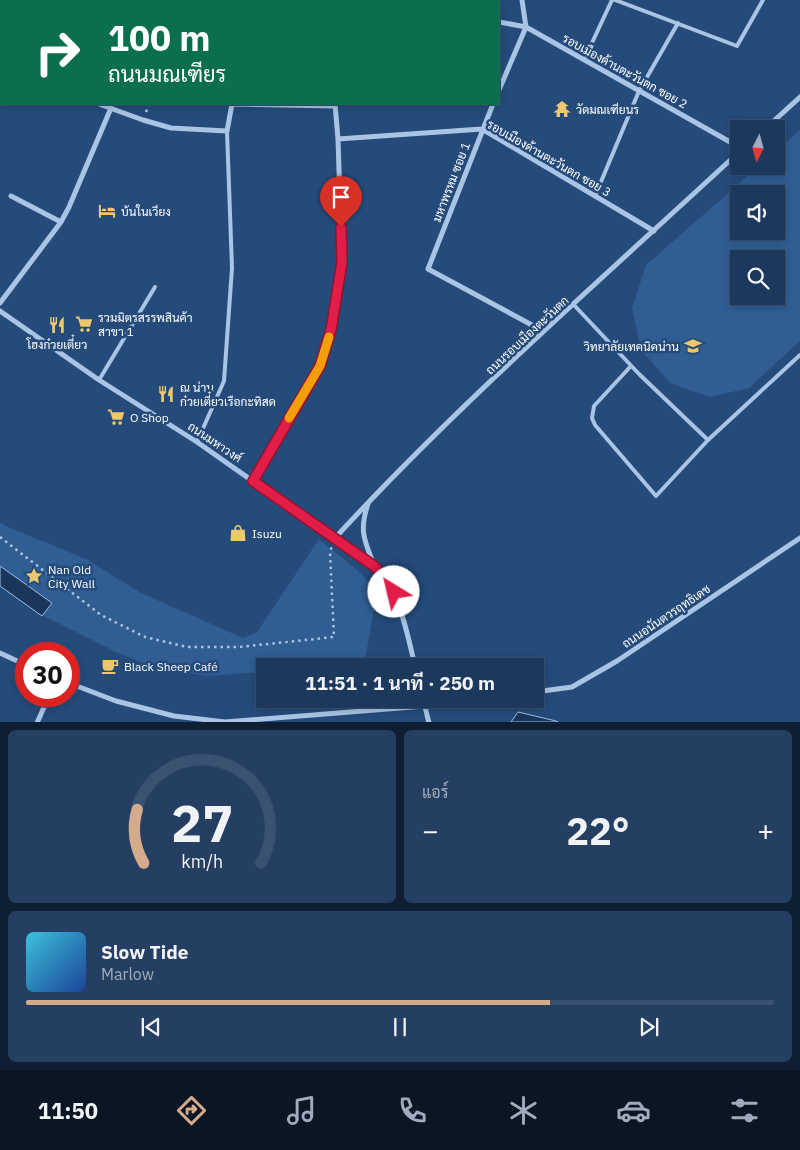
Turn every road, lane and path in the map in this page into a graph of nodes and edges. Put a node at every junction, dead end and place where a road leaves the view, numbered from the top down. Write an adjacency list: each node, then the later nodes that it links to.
1 (522, 0): 6 (street)
2 (613, 0): 5 (lane); 7 (lane)
3 (763, 0): 5 (lane)
4 (500, 22): 6 (street, รอบเมืองด้านตะวันตก ซอย 2)
5 (678, 23): 9 (lane)
6 (526, 27): 7 (street, รอบเมืองด้านตะวันตก ซอย 2); 8 (street)
7 (584, 60): 9 (street, รอบเมืองด้านตะวันตก ซอย 2)
8 (500, 88)
9 (639, 90): 20 (street, รอบเมืองด้านตะวันตก ซอย 2); 23 (lane)
10 (800, 97): 16 (street)
11 (102, 105): 15 (street)
12 (232, 105): 18 (street)
13 (335, 105): 19 (street)
14 (493, 105): 17 (street, มหาพรหม ซอย 1)
15 (111, 108): 18 (street); 24 (street)
16 (775, 120)
17 (482, 129): 19 (street, รอบเมืองด้านตะวันตก ซอย 3); 23 (street, รอบเมืองด้านตะวันตก ซอย 3); 30 (street, มหาพรหม ซอย 1)
18 (227, 131): 35 (lane)
19 (338, 139): 36 (street)
20 (730, 142)
21 (730, 160): 25 (street, ถนนรอบเมืองตะวันตก)
22 (11, 196): 24 (street)
23 (595, 196): 25 (street, รอบเมืองด้านตะวันตก ซอย 3)
24 (61, 222): 27 (street)
25 (654, 231): 28 (street, ถนนรอบเมืองตะวันตก)
26 (155, 287): 33 (lane)
27 (0, 303)
28 (573, 304): 30 (street, ถนนรอบเมืองตะวันตก); 32 (lane)
29 (0, 311): 33 (street, ถนนมหาวงศ์)
30 (543, 331): 37 (street, ถนนรอบเมืองตะวันตก)
31 (800, 354): 34 (lane)
32 (631, 366): 34 (lane); 34 (lane)
33 (99, 380): 35 (street, ถนนมหาวงศ์)
34 (708, 440)
35 (197, 442): 36 (street, ถนนมหาวงศ์)
36 (253, 481): 39 (street, ถนนมหาวงศ์)
37 (369, 501): 39 (street, ถนนรอบเมืองตะวันตก); 41 (street)
38 (0, 537): 39 (path)
39 (334, 538): 41 (street, ถนนมหาวงศ์)
40 (800, 538): 46 (street, ถนนอนันตวรฤทธิเดช)
41 (374, 566): 43 (street, ถนนมหาวงศ์)
42 (0, 653): 44 (street)
43 (413, 658)
44 (15, 660)
45 (80, 687): 48 (street)
46 (544, 691)
47 (44, 707): 50 (street)
48 (400, 708)
49 (426, 708): 51 (street)
50 (37, 722)
51 (429, 722)

